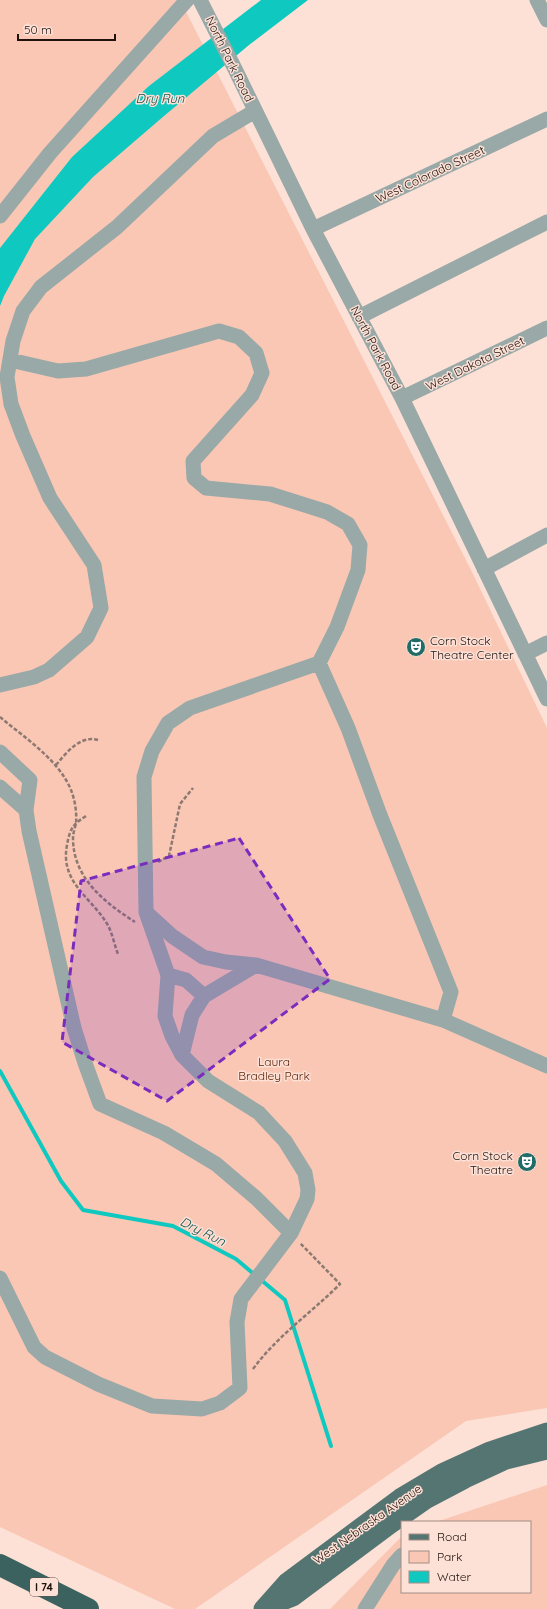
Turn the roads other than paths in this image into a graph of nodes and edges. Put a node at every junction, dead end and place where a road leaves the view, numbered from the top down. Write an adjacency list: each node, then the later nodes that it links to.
1 (188, 0): 7 (street)
2 (200, 0): 5 (street, North Park Road)
3 (537, 0): 4 (street)
4 (547, 20)
5 (255, 111): 9 (street, North Park Road); 12 (street)
6 (547, 119): 9 (street, West Colorado Street)
7 (0, 216)
8 (547, 222): 10 (street)
9 (313, 229): 10 (street, North Park Road)
10 (359, 317): 13 (street, North Park Road)
11 (547, 328): 13 (street, West Dakota Street)
12 (10, 360): 18 (street); 19 (street)
13 (402, 398): 15 (street, North Park Road)
14 (547, 535): 15 (street)
15 (484, 569): 17 (street, North Park Road)
16 (547, 643): 17 (street)
17 (525, 654): 20 (street, North Park Road)
18 (319, 663): 24 (street); 28 (street)
19 (0, 685)
20 (547, 699)
21 (0, 752): 23 (street)
22 (0, 787): 23 (street)
23 (26, 810): 31 (street)
24 (142, 918): 25 (street); 26 (street)
25 (256, 965): 27 (street); 28 (street)
26 (168, 975): 27 (street); 29 (street)
27 (204, 996): 29 (street)
28 (443, 1020): 30 (street)
29 (182, 1055): 31 (street)
30 (547, 1066)
31 (291, 1233): 32 (street)
32 (0, 1278)
33 (547, 1432): 39 (main road, West Nebraska Avenue)
34 (547, 1450): 35 (main road, West Nebraska Avenue)
35 (408, 1518)
36 (401, 1523): 39 (main road, West Nebraska Avenue)
37 (401, 1556): 41 (street)
38 (0, 1565): 40 (highway, I 74)
39 (264, 1608)
40 (88, 1609)
41 (365, 1609)

